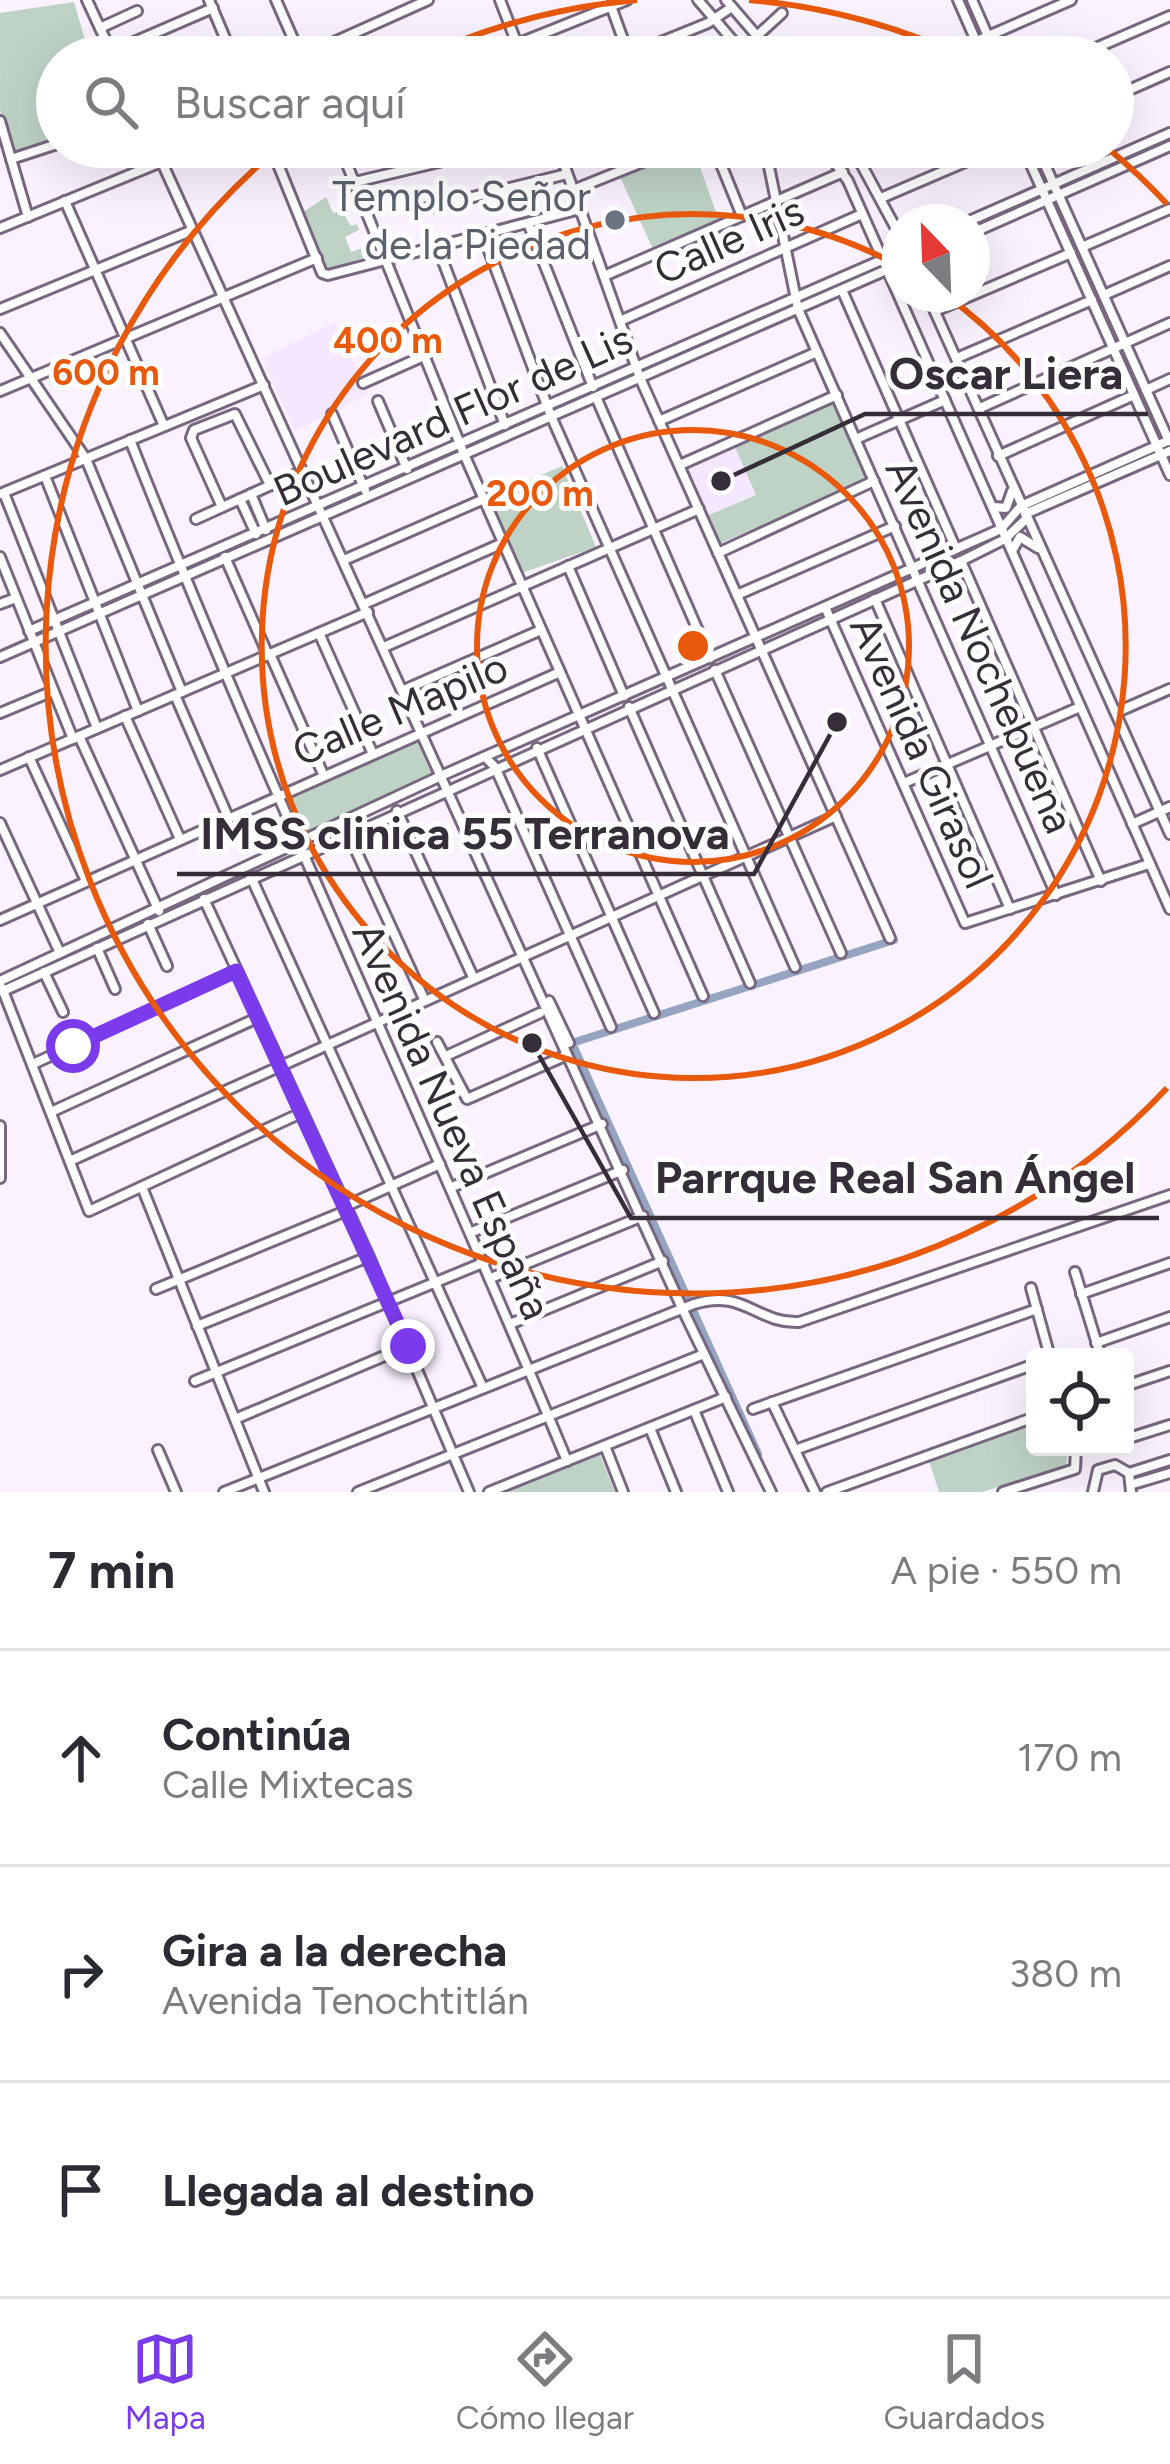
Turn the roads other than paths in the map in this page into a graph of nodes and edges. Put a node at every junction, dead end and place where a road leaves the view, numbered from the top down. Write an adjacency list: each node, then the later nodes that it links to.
1 (87, 0): 17 (street)
2 (276, 0): 21 (street)
3 (428, 0): 22 (street)
4 (500, 0): 23 (street)
5 (628, 0): 12 (street)
6 (698, 0): 16 (street)
7 (958, 0): 29 (street)
8 (972, 0): 30 (street)
9 (1071, 0): 30 (street)
10 (729, 3): 16 (street); 28 (street)
11 (211, 4): 19 (street); 20 (street)
12 (611, 6): 24 (street); 25 (street)
13 (137, 11): 17 (street)
14 (782, 13): 28 (street)
15 (1170, 16): 31 (street)
16 (715, 19): 26 (street); 27 (street)
17 (100, 28): 18 (street)
18 (104, 36)
19 (149, 36)
20 (224, 36)
21 (292, 36)
22 (348, 36)
23 (514, 36)
24 (537, 36)
25 (621, 36)
26 (675, 36)
27 (729, 36)
28 (757, 36)
29 (974, 36)
30 (988, 36)
31 (1124, 36)
32 (1170, 72): 33 (street)
33 (1134, 88)
34 (0, 121): 36 (street)
35 (1170, 133): 38 (street)
36 (2, 139): 40 (street)
37 (1170, 146): 41 (street)
38 (1134, 149)
39 (36, 151): 40 (street)
40 (11, 159): 74 (street)
41 (1134, 162)
42 (146, 168): 66 (street)
43 (164, 168): 78 (street)
44 (280, 168): 85 (street)
45 (349, 168): 60 (street)
46 (414, 168): 60 (street)
47 (565, 168): 59 (street)
48 (623, 168): 62 (street)
49 (723, 168): 73 (street)
50 (770, 168): 65 (street, Avenida Nochebuena)
51 (840, 168): 58 (street)
52 (868, 168): 63 (street)
53 (951, 168): 63 (street)
54 (1036, 168): 61 (street)
55 (1042, 168): 61 (street)
56 (1089, 168): 61 (street)
57 (1120, 168): 64 (street)
58 (843, 172): 65 (street); 72 (street)
59 (567, 174): 62 (street); 68 (street)
60 (355, 182): 87 (street)
61 (1048, 186): 64 (street); 71 (street)
62 (573, 190): 69 (street)
63 (881, 198): 67 (street)
64 (1053, 198): 76 (street); 82 (street); 83 (street)
65 (778, 200): 73 (street); 81 (street, Avenida Nochebuena)
66 (65, 201): 74 (street); 89 (street)
67 (884, 204)
68 (424, 209)
69 (580, 209): 75 (street); 91 (street)
70 (1170, 209): 82 (street)
71 (990, 212)
72 (862, 214): 81 (street, Calle Iris); 84 (street)
73 (742, 216): 91 (street)
74 (28, 217): 77 (street)
75 (528, 223): 79 (street); 117 (street)
76 (990, 225)
77 (0, 228)
78 (193, 230): 89 (street); 95 (street)
79 (483, 236): 80 (street); 123 (street)
80 (438, 248): 87 (street); 127 (street)
81 (786, 248): 97 (street, Avenida Nochebuena); 101 (street, Calle Iris)
82 (1082, 248): 94 (street)
83 (1071, 253): 92 (street); 96 (street)
84 (882, 257)
85 (317, 258): 87 (street); 95 (street)
86 (882, 260): 97 (street, Boulevard Flor de Lis)
87 (389, 261): 108 (street)
88 (1170, 266): 94 (street)
89 (95, 271): 98 (street); 104 (street)
90 (882, 272): 93 (street, Boulevard Flor de Lis)
91 (604, 276): 101 (street)
92 (990, 288)
93 (842, 290): 97 (street, Boulevard Flor de Lis); 125 (street)
94 (1103, 295): 105 (street)
95 (224, 297): 104 (street); 114 (street)
96 (1092, 300): 106 (street); 109 (street)
97 (796, 303): 107 (street, Avenida Nochebuena); 110 (street, Boulevard Flor de Lis)
98 (0, 309)
99 (906, 312): 120 (street)
100 (935, 312): 109 (street)
101 (620, 321): 110 (street)
102 (1170, 323): 105 (street)
103 (0, 334): 111 (street)
104 (126, 339): 111 (street); 128 (street)
105 (1125, 343): 106 (street); 115 (street)
106 (1114, 348): 119 (street); 122 (street)
107 (818, 352): 118 (street, Avenida Nochebuena); 126 (street)
108 (426, 355): 113 (street); 132 (street)
109 (957, 358): 122 (street)
110 (638, 373): 117 (street, Boulevard Flor de Lis); 126 (street)
111 (29, 379): 116 (street); 134 (street)
112 (1170, 379): 115 (street)
113 (363, 383)
114 (264, 385): 128 (street); 151 (street)
115 (1146, 390): 131 (street)
116 (0, 391)
117 (594, 392): 123 (street, Boulevard Flor de Lis); 155 (street)
118 (837, 395): 129 (street, Avenida Nochebuena); 135 (street)
119 (1135, 395): 131 (street); 133 (street)
120 (946, 400): 125 (street); 148 (street)
121 (378, 401): 136 (street)
122 (979, 408): 133 (street)
123 (549, 412): 127 (street, Boulevard Flor de Lis); 132 (street, Boulevard Flor de Lis); 159 (street)
124 (332, 414): 143 (street)
125 (899, 420): 129 (street); 160 (street)
126 (658, 421): 135 (street)
127 (505, 425): 132 (street, Boulevard Flor de Lis)
128 (164, 426): 130 (street)
129 (856, 439): 140 (street, Avenida Nochebuena)
130 (130, 440): 134 (street); 170 (street, Avenida Nueva España)
131 (1166, 446): 138 (street); 152 (street)
132 (462, 450): 136 (street, Boulevard Flor de Lis); 143 (street, Boulevard Flor de Lis); 146 (street)
133 (998, 456): 142 (street)
134 (86, 458): 139 (street); 172 (street)
135 (680, 465): 150 (street)
136 (406, 469): 143 (street, Boulevard Flor de Lis)
137 (292, 475): 141 (street)
138 (1170, 475)
139 (45, 476): 144 (street); 178 (street)
140 (874, 481): 154 (street, Avenida Nochebuena); 162 (street)
141 (270, 485): 145 (street); 149 (street)
142 (1012, 488): 148 (street); 152 (street)
143 (366, 492): 151 (street, Boulevard Flor de Lis)
144 (2, 494): 184 (street)
145 (250, 494): 147 (street); 156 (street)
146 (484, 499): 158 (street); 166 (street)
147 (239, 500): 149 (street); 156 (street)
148 (989, 502): 157 (street)
149 (222, 507): 153 (street)
150 (699, 508): 155 (street); 162 (street)
151 (322, 511): 156 (street, Boulevard Flor de Lis); 163 (street, Boulevard Flor de Lis); 166 (street)
152 (1024, 512): 157 (street); 161 (street)
153 (196, 520)
154 (895, 526): 169 (street, Avenida Nochebuena); 175 (street)
155 (654, 528): 159 (street); 195 (street)
156 (261, 532): 163 (street, Boulevard Flor de Lis)
157 (1003, 534): 160 (street); 165 (street); 167 (street)
158 (503, 543): 173 (street); 181 (street)
159 (610, 548): 168 (street); 199 (street)
160 (956, 549): 169 (street)
161 (1039, 549): 165 (street); 209 (street)
162 (718, 553): 175 (street)
163 (224, 554): 170 (street, Boulevard Flor de Lis); 193 (street)
164 (0, 557): 176 (street)
165 (1013, 557): 207 (street)
166 (344, 560): 181 (street)
167 (961, 561): 171 (street); 214 (street)
168 (568, 566): 173 (street); 205 (street)
169 (913, 568): 171 (street, Avenida Nochebuena); 180 (street)
170 (182, 572): 172 (street, Boulevard Flor de Lis); 174 (street, Boulevard Flor de Lis); 198 (street, Avenida Nueva España)
171 (919, 580): 177 (street); 218 (street, Avenida Nochebuena)
172 (138, 585): 174 (street); 178 (street, Boulevard Flor de Lis)
173 (522, 586): 185 (street); 191 (street)
174 (142, 595): 182 (street, Boulevard Flor de Lis); 204 (street)
175 (736, 596): 189 (street)
176 (16, 598): 179 (street); 186 (street)
177 (875, 599): 183 (street); 223 (street)
178 (96, 603): 182 (street); 184 (street, Boulevard Flor de Lis)
179 (0, 604)
180 (825, 607): 183 (street, Avenida Girasol); 189 (street)
181 (366, 608): 188 (street); 191 (street)
182 (100, 614): 187 (street, Boulevard Flor de Lis); 208 (street)
183 (830, 619): 192 (street); 228 (street, Avenida Girasol)
184 (54, 621): 186 (street, Boulevard Flor de Lis); 187 (street)
185 (542, 629): 197 (street); 202 (street)
186 (29, 631): 190 (street)
187 (59, 632): 190 (street, Boulevard Flor de Lis); 215 (street)
188 (319, 633): 193 (street); 220 (street)
189 (756, 638): 192 (street); 195 (street)
190 (34, 643): 194 (street, Boulevard Flor de Lis); 203 (street)
191 (384, 647): 202 (street)
192 (761, 649): 196 (street); 234 (street)
193 (269, 654): 198 (street); 226 (street)
194 (0, 657)
195 (710, 658): 199 (street)
196 (715, 670): 200 (street); 239 (street)
197 (560, 672): 212 (street); 216 (street, Calle Mapilo)
198 (223, 675): 204 (street); 230 (street, Avenida Nueva España)
199 (668, 676): 200 (street); 205 (street)
200 (673, 688): 206 (street); 243 (street)
201 (1170, 689): 209 (street)
202 (404, 690): 216 (street)
203 (53, 691): 210 (street); 217 (street)
204 (178, 693): 208 (street); 233 (street)
205 (624, 696): 212 (street)
206 (629, 707): 213 (street); 246 (street)
207 (1080, 707): 214 (street); 236 (street)
208 (138, 711): 211 (street)
209 (1117, 712): 231 (street)
210 (0, 713)
211 (125, 716): 215 (street); 240 (street)
212 (579, 716): 213 (street); 221 (street)
213 (584, 727): 219 (street); 250 (street)
214 (1035, 727): 218 (street); 248 (street)
215 (97, 728): 217 (street)
216 (422, 730): 220 (street, Calle Mapilo); 227 (street)
217 (76, 737): 222 (street); 244 (street)
218 (992, 745): 223 (street); 251 (street, Avenida Nochebuena)
219 (537, 748): 224 (street); 257 (street)
220 (372, 752): 226 (street, Calle Mapilo)
221 (484, 757): 224 (street); 227 (street)
222 (29, 758): 225 (street); 249 (street)
223 (948, 764): 228 (street); 254 (street)
224 (495, 766): 229 (street); 260 (street)
225 (0, 770)
226 (323, 774): 230 (street, Calle Mapilo)
227 (443, 775): 229 (street); 241 (street)
228 (904, 783): 254 (street, Avenida Girasol)
229 (448, 787): 232 (street); 264 (street)
230 (275, 796): 233 (street, Calle Mapilo); 241 (street, Avenida Nueva España)
231 (1165, 809): 236 (street); 238 (street)
232 (397, 811): 237 (street); 270 (street)
233 (228, 817): 240 (street, Calle Mapilo)
234 (836, 817): 239 (street); 261 (street)
235 (0, 824): 253 (street)
236 (1132, 824): 245 (street)
237 (348, 833): 242 (street); 275 (street)
238 (1170, 834)
239 (789, 837): 243 (street); 263 (street)
240 (180, 839): 244 (street, Calle Mapilo)
241 (296, 844): 242 (street, Avenida Nueva España); 256 (street)
242 (301, 855): 247 (street); 280 (street, Avenida Nueva España)
243 (746, 856): 246 (street); 267 (street)
244 (136, 859): 249 (street, Calle Mapilo); 256 (street)
245 (1149, 864): 248 (street); 255 (street)
246 (703, 874): 250 (street); 271 (street)
247 (251, 877): 252 (street); 283 (street)
248 (1101, 880): 251 (street)
249 (86, 881): 253 (street, Calle Mapilo)
250 (658, 894): 257 (street); 274 (street)
251 (1056, 895): 254 (street)
252 (204, 899): 256 (street); 268 (street)
253 (36, 904): 258 (street, Calle Mapilo); 265 (street)
254 (1010, 909)
255 (1170, 909)
256 (160, 913): 259 (street); 265 (street)
257 (611, 914): 260 (street); 277 (street)
258 (0, 920)
259 (148, 924): 262 (street); 266 (street)
260 (569, 933): 264 (street); 281 (street)
261 (890, 938)
262 (97, 948): 265 (street); 273 (street)
263 (842, 953)
264 (524, 954): 270 (street); 284 (street); 285 (street)
265 (63, 958): 269 (street); 272 (street)
266 (167, 966)
267 (795, 967)
268 (236, 971): 279 (street); 287 (street)
269 (44, 972): 272 (street); 276 (street)
270 (473, 977): 275 (street)
271 (750, 983)
272 (1, 985): 287 (street)
273 (115, 989)
274 (703, 996)
275 (424, 999): 280 (street)
276 (63, 1012)
277 (654, 1012)
278 (540, 1013): 286 (street)
279 (257, 1018): 288 (street); 290 (street)
280 (374, 1022): 283 (street); 296 (street, Avenida Nueva España)
281 (611, 1027)
282 (437, 1042): 286 (street)
283 (327, 1043): 288 (street); 299 (street)
284 (568, 1043)
285 (567, 1055): 289 (street); 293 (street)
286 (446, 1056): 289 (street)
287 (33, 1064): 290 (street)
288 (278, 1065): 292 (street); 295 (street)
289 (467, 1099): 291 (street)
290 (51, 1112): 295 (street)
291 (473, 1112)
292 (301, 1113): 300 (street); 303 (street)
293 (602, 1124): 297 (street); 301 (street)
294 (0, 1126): 298 (street)
295 (72, 1160): 300 (street)
296 (440, 1164): 299 (street); 301 (street, Avenida Nueva España)
297 (622, 1170): 304 (street); 305 (street)
298 (0, 1178)
299 (392, 1186): 303 (street); 313 (street)
300 (142, 1187): 312 (street)
301 (452, 1187): 305 (street, Avenida Nueva España)
302 (1170, 1195): 318 (street)
303 (347, 1208): 306 (street); 312 (street)
304 (644, 1216): 307 (street); 311 (street)
305 (472, 1232): 308 (street, Avenida Nueva España)
306 (369, 1257): 317 (street); 322 (street)
307 (663, 1261): 318 (street); 321 (street)
308 (484, 1262): 311 (street, Avenida Nueva España); 313 (street)
309 (1170, 1263): 316 (street)
310 (1075, 1272): 316 (street)
311 (491, 1278): 321 (street, Avenida Nueva España)
312 (178, 1280): 314 (street); 322 (street)
313 (435, 1282): 317 (street); 334 (street)
314 (156, 1288)
315 (1031, 1288): 319 (street)
316 (1081, 1294): 323 (street)
317 (388, 1301): 324 (street); 331 (street)
318 (688, 1306): 327 (street); 329 (street)
319 (1037, 1309): 325 (street); 336 (street)
320 (1170, 1317): 323 (street)
321 (510, 1324): 329 (street, Avenida Nueva España)
322 (197, 1326): 331 (street)
323 (1096, 1343): 326 (street)
324 (408, 1346): 337 (street); 341 (street)
325 (1048, 1348)
326 (1098, 1348)
327 (704, 1354): 335 (street); 340 (street)
328 (1026, 1367): 348 (street)
329 (529, 1370): 334 (street); 340 (street, Avenida Nueva España)
330 (1170, 1371): 333 (street)
331 (216, 1372): 332 (street); 341 (street)
332 (195, 1381)
333 (1134, 1383)
334 (484, 1388): 337 (street)
335 (726, 1397): 339 (street); 369 (street)
336 (772, 1402): 338 (street); 348 (street)
337 (435, 1407): 349 (street); 357 (street)
338 (753, 1408)
339 (694, 1410): 344 (street); 368 (street)
340 (548, 1416): 349 (street); 352 (street, Avenida Nueva España)
341 (235, 1420): 357 (street)
342 (1026, 1420): 371 (street)
343 (1170, 1425): 345 (street)
344 (650, 1427): 346 (street); 367 (street)
345 (1134, 1436)
346 (605, 1446): 352 (street); 366 (street)
347 (158, 1450): 360 (street)
348 (795, 1450): 370 (street)
349 (454, 1454): 363 (street); 364 (street)
350 (1076, 1456): 353 (street)
351 (1170, 1460): 355 (street)
352 (567, 1461): 365 (street)
353 (1077, 1465): 354 (street); 358 (street); 372 (street)
354 (1098, 1470): 355 (street); 358 (street)
355 (1129, 1473): 359 (street)
356 (1170, 1473): 359 (street)
357 (258, 1478): 361 (street); 362 (street)
358 (1092, 1480): 373 (street)
359 (1132, 1488)
360 (176, 1492)
361 (224, 1492)
362 (264, 1492)
363 (358, 1492)
364 (470, 1492)
365 (489, 1492)
366 (623, 1492)
367 (676, 1492)
368 (728, 1492)
369 (771, 1492)
370 (814, 1492)
371 (826, 1492)
372 (1003, 1492)
373 (1094, 1492)

